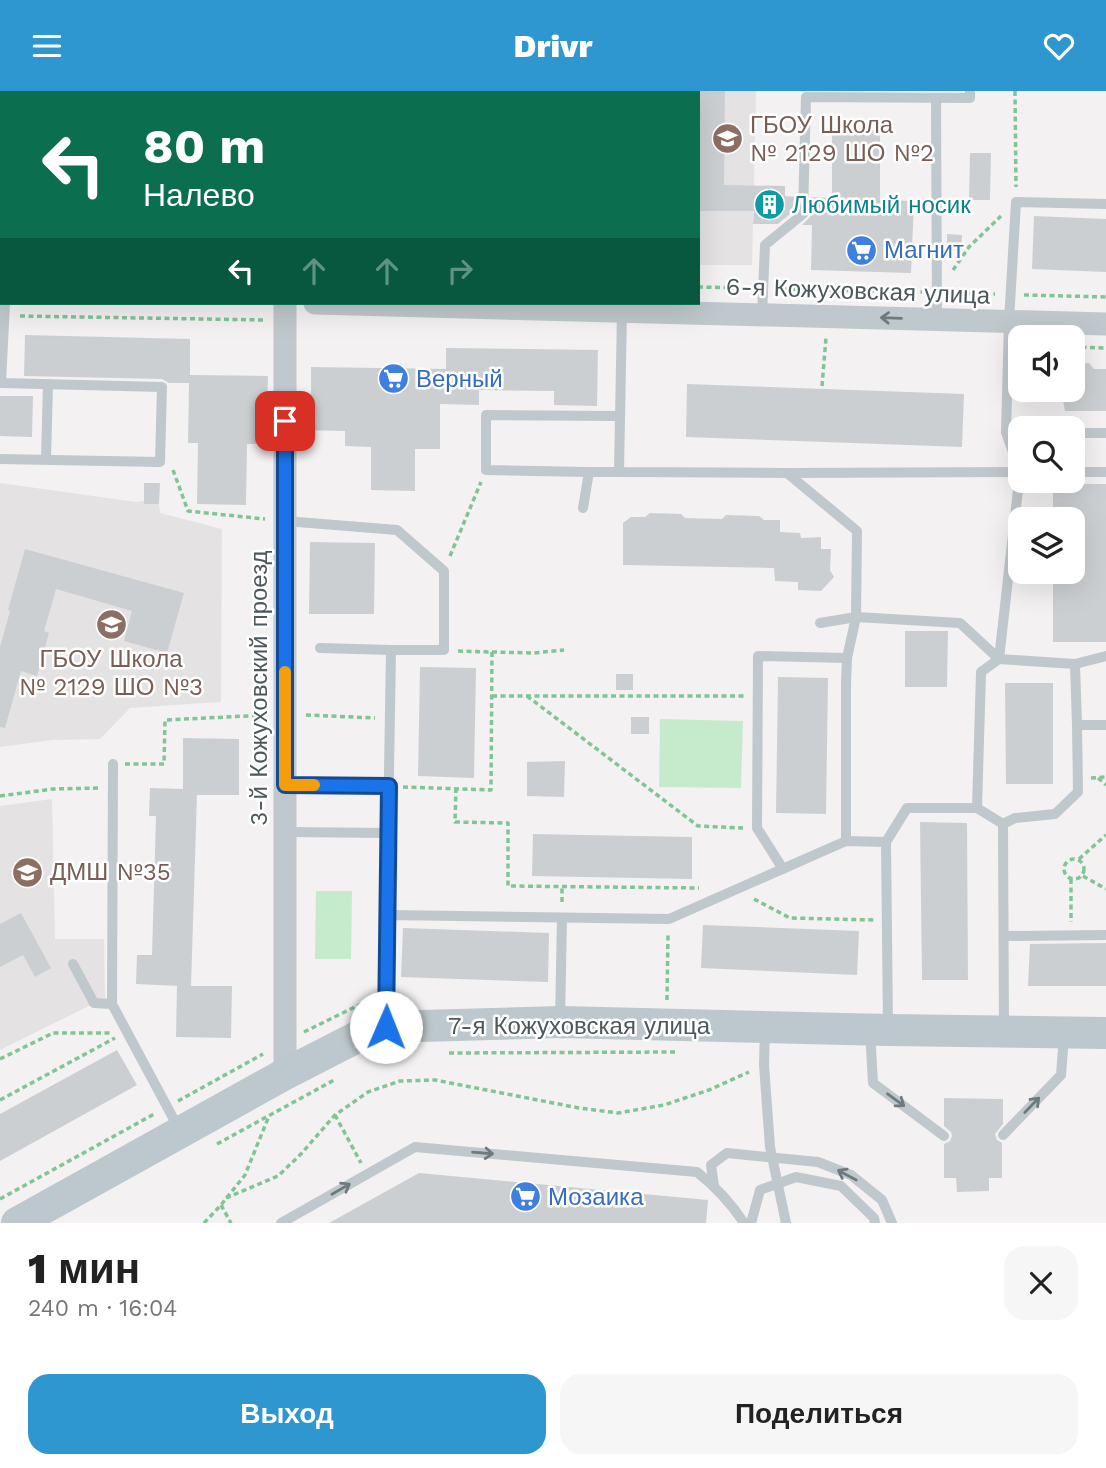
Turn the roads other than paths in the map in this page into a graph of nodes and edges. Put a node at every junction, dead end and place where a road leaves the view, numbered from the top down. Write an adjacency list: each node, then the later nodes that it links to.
1 (970, 91): 2 (lane)
2 (936, 98): 8 (lane); 9 (lane)
3 (1106, 204): 10 (lane)
4 (5, 305): 12 (lane)
5 (285, 305): 28 (street, 3-й Кожуховский проезд)
6 (392, 305): 7 (street, 6-я Кожуховская улица)
7 (622, 311): 8 (street, 6-я Кожуховская улица); 13 (lane)
8 (762, 315): 9 (street, 6-я Кожуховская улица, one-way to 8)
9 (937, 320): 10 (street, 6-я Кожуховская улица)
10 (1009, 321): 11 (street, 6-я Кожуховская улица); 14 (lane)
11 (1106, 324)
12 (48, 384): 19 (lane); 19 (lane)
13 (620, 416): 20 (lane); 21 (lane)
14 (1006, 432): 17 (lane)
15 (1085, 433): 16 (lane)
16 (1106, 433)
17 (1008, 438)
18 (0, 459): 19 (lane)
19 (46, 459)
20 (589, 472): 21 (lane); 27 (lane)
21 (619, 472): 25 (lane)
22 (1008, 472): 25 (lane)
23 (1085, 472): 24 (lane)
24 (1106, 472)
25 (787, 473): 29 (lane)
26 (1018, 493): 35 (lane)
27 (583, 509)
28 (285, 521): 32 (lane); 40 (street, 3-й Кожуховский проезд)
29 (856, 617): 30 (lane); 34 (lane); 35 (lane)
30 (820, 623)
31 (320, 648): 32 (lane)
32 (391, 650): 41 (lane)
33 (1106, 656): 36 (lane)
34 (847, 658): 46 (lane); 48 (lane)
35 (999, 659): 36 (lane); 42 (lane)
36 (1075, 664): 37 (lane)
37 (1077, 725): 38 (lane); 43 (lane)
38 (1106, 725)
39 (113, 764): 54 (lane)
40 (285, 785): 41 (lane); 44 (street, 3-й Кожуховский проезд)
41 (389, 786): 45 (lane)
42 (977, 808): 43 (lane); 47 (lane)
43 (1003, 824): 52 (lane)
44 (285, 832): 45 (lane); 62 (street, 3-й Кожуховский проезд)
45 (388, 833): 49 (lane)
46 (846, 841): 47 (lane); 48 (lane)
47 (886, 842): 58 (lane)
48 (783, 869): 50 (lane)
49 (388, 915): 50 (lane); 56 (lane)
50 (562, 918): 55 (lane)
51 (1106, 935): 52 (lane)
52 (1004, 936): 59 (lane)
53 (73, 964): 54 (lane)
54 (112, 1003): 63 (lane)
55 (560, 1022): 56 (street, 7-я Кожуховская улица); 57 (street, 7-я Кожуховская улица)
56 (386, 1027): 62 (street, 7-я Кожуховская улица)
57 (765, 1027): 58 (street, 7-я Кожуховская улица); 71 (lane)
58 (879, 1030): 59 (street, 7-я Кожуховская улица); 65 (lane, one-way to 65)
59 (1004, 1032): 60 (street, 7-я Кожуховская улица)
60 (1065, 1033): 61 (street, 7-я Кожуховская улица); 64 (lane, one-way to 60)
61 (1106, 1033)
62 (285, 1074): 63 (street, 7-я Кожуховская улица)
63 (181, 1131): 67 (street, 7-я Кожуховская улица)
64 (1003, 1135)
65 (944, 1136)
66 (715, 1186): 68 (lane, one-way to 66); 69 (lane); 73 (lane, one-way to 66)
67 (17, 1223)
68 (281, 1223)
69 (744, 1223)
70 (751, 1223): 72 (lane)
71 (786, 1223)
72 (875, 1223)
73 (892, 1223)

